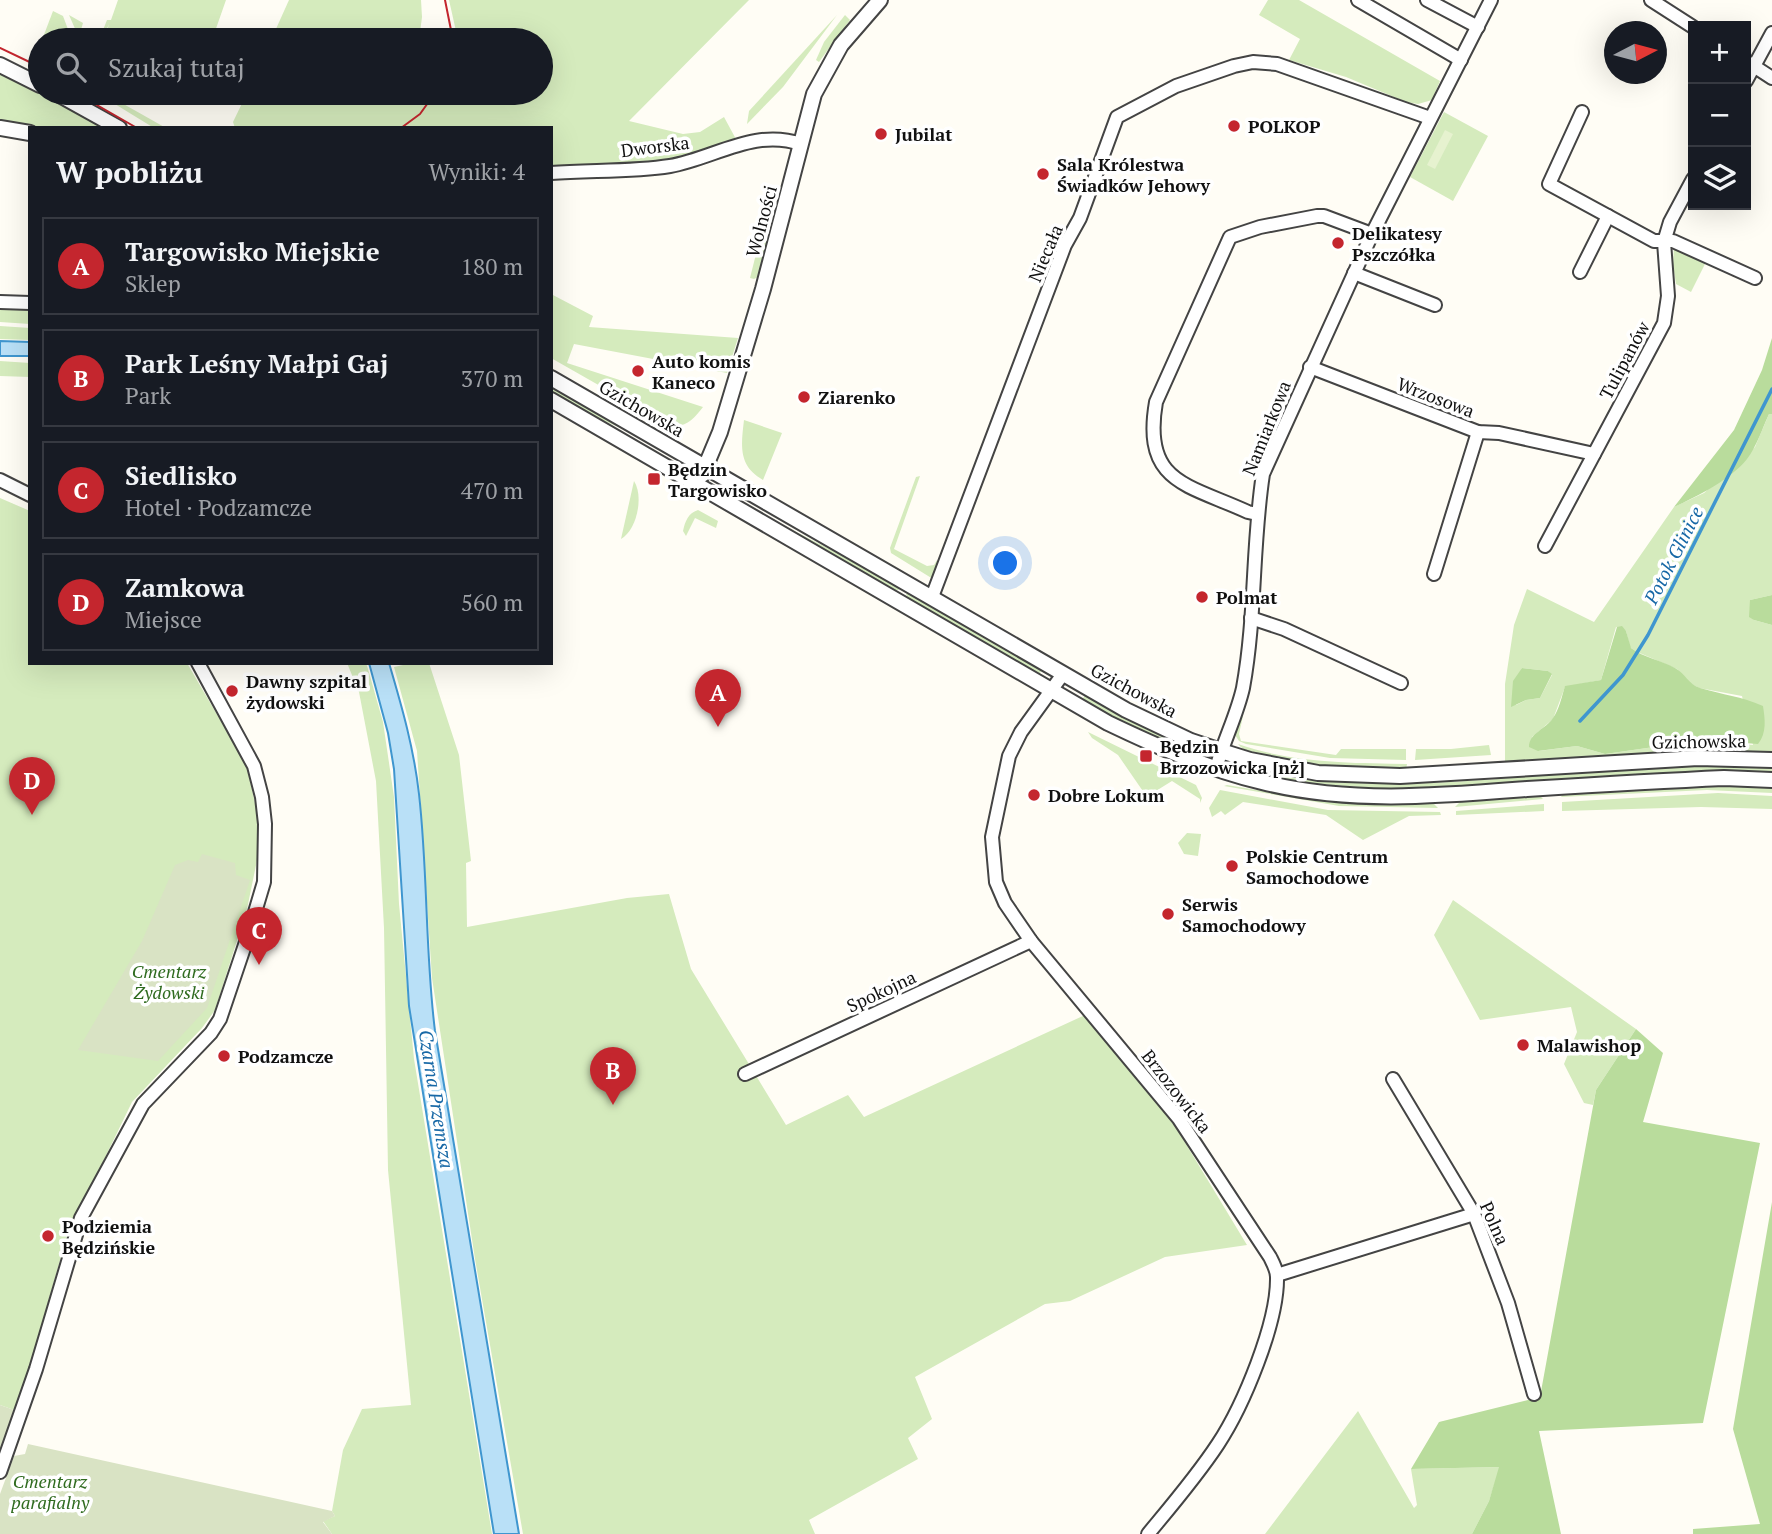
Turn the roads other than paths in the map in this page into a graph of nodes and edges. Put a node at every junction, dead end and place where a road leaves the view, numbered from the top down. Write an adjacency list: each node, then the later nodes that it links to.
1 (880, 0): 21 (street, Wolności)
2 (1358, 0): 9 (street)
3 (1427, 0): 7 (street)
4 (1491, 0): 7 (street, Namiarkowa)
5 (1651, 0): 6 (street)
6 (1688, 24)
7 (1478, 27): 9 (street, Namiarkowa)
8 (1772, 33): 10 (street)
9 (1461, 60): 17 (street, Namiarkowa)
10 (1751, 63)
11 (0, 65): 14 (street)
12 (1751, 65): 13 (street)
13 (1772, 78)
14 (28, 79)
15 (78, 105): 18 (street)
16 (1582, 113): 24 (street)
17 (1430, 118): 25 (street, Namiarkowa); 45 (street, Niecała)
18 (115, 126)
19 (0, 128): 20 (street)
20 (28, 133)
21 (801, 144): 22 (street, Dworska); 38 (street, Wolności)
22 (553, 173)
23 (1688, 188): 26 (street, Tulipanów)
24 (1608, 216): 26 (street); 27 (street)
25 (1372, 234): 28 (street, Namiarkowa); 42 (street)
26 (1664, 242): 29 (street); 37 (street, Tulipanów)
27 (1580, 272)
28 (1354, 273): 32 (street); 33 (street, Namiarkowa)
29 (1755, 278)
30 (0, 302): 31 (street)
31 (28, 303)
32 (1435, 305)
33 (1310, 367): 36 (street, Wrzosowa); 42 (street, Namiarkowa)
34 (553, 379): 38 (street, Gzichowska)
35 (553, 401): 40 (street)
36 (1478, 432): 37 (street, Wrzosowa); 44 (street)
37 (1594, 454): 43 (street, Tulipanów)
38 (706, 467): 40 (street, Wolności); 45 (street, Gzichowska)
39 (0, 480): 41 (street)
40 (697, 484): 50 (street)
41 (28, 494)
42 (1256, 514): 46 (street, Namiarkowa)
43 (1545, 547)
44 (1434, 574)
45 (932, 597): 48 (street, Gzichowska)
46 (1251, 618): 49 (street); 51 (street, Namiarkowa)
47 (199, 665): 61 (street)
48 (1063, 674): 50 (street, Brzozowicka); 51 (street, Gzichowska)
49 (1401, 683)
50 (1053, 691): 53 (street); 55 (street, Brzozowicka)
51 (1221, 751): 52 (street, Gzichowska); 53 (street, Namiarkowa)
52 (1772, 760)
53 (1216, 769): 54 (street)
54 (1772, 780)
55 (1031, 941): 56 (street, Spokojna); 59 (street, Brzozowicka)
56 (745, 1074)
57 (1393, 1079): 58 (street, Polna)
58 (1474, 1214): 59 (street); 60 (street, Polna)
59 (1277, 1275): 62 (street)
60 (1534, 1394)
61 (0, 1472)
62 (1148, 1534)

